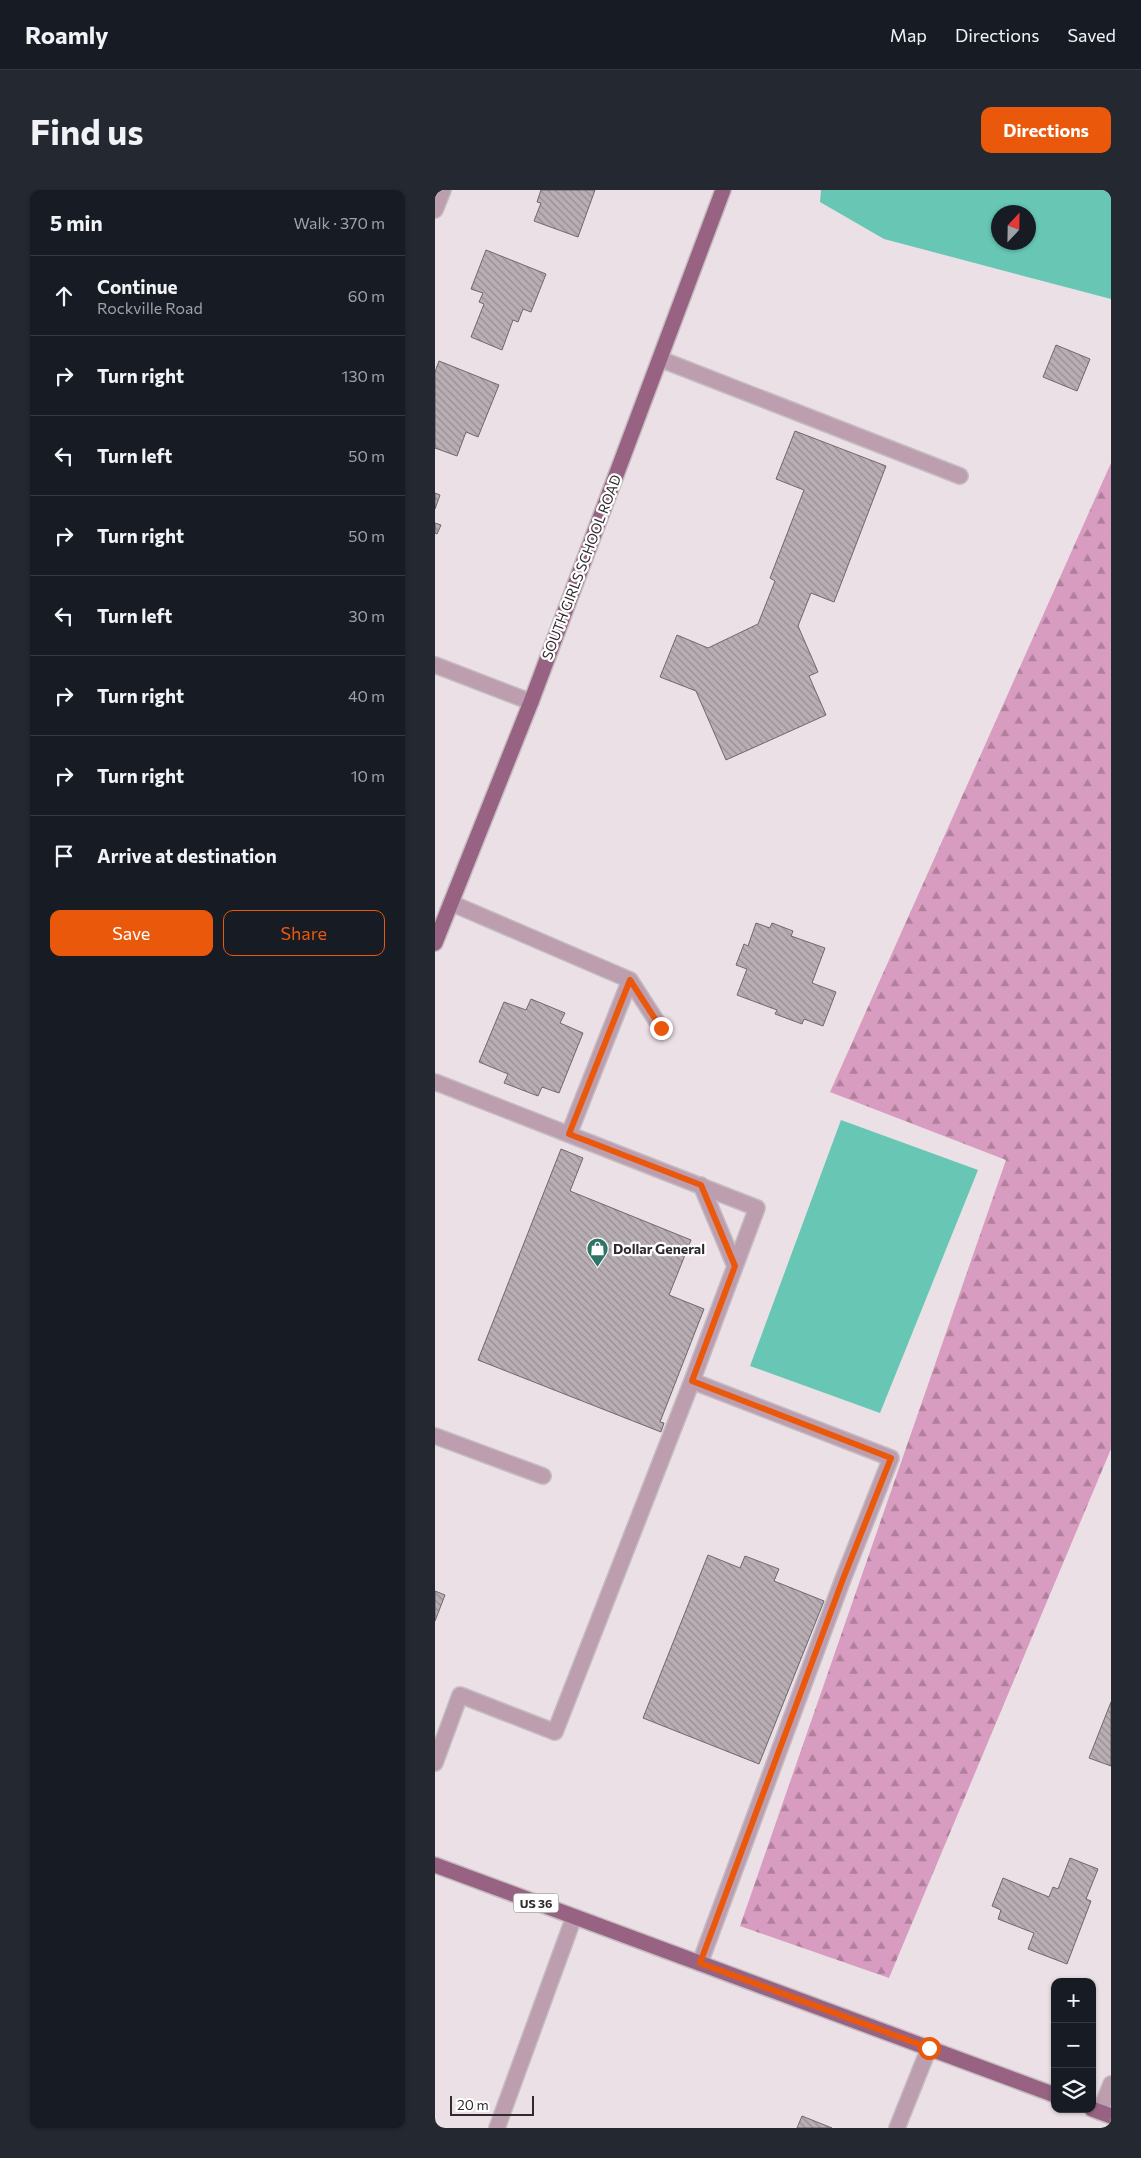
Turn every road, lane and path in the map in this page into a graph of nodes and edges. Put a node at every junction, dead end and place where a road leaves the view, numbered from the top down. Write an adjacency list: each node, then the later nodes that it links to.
1 (443, 190): 3 (street)
2 (723, 190): 4 (main road, SOUTH GIRLS SCHOOL ROAD)
3 (435, 210)
4 (659, 359): 5 (street); 7 (main road, SOUTH GIRLS SCHOOL ROAD)
5 (960, 476)
6 (435, 665): 7 (street)
7 (531, 702): 8 (main road, SOUTH GIRLS SCHOOL ROAD)
8 (451, 903): 9 (main road, SOUTH GIRLS SCHOOL ROAD); 10 (street)
9 (435, 943)
10 (630, 980): 11 (street); 13 (street)
11 (661, 1028)
12 (435, 1082): 13 (street)
13 (569, 1134): 14 (street)
14 (701, 1185): 15 (street); 15 (street)
15 (735, 1266): 16 (street)
16 (692, 1381): 19 (street); 22 (street)
17 (435, 1436): 18 (street)
18 (543, 1476)
19 (435, 1763)
20 (435, 1865): 21 (main road, US 36)
21 (574, 1917): 22 (main road, US 36); 27 (street)
22 (700, 1963): 23 (main road, US 36)
23 (929, 2048): 25 (main road, US 36); 28 (street)
24 (1111, 2084): 26 (street)
25 (1051, 2094)
26 (1101, 2113)
27 (497, 2128)
28 (897, 2128)

